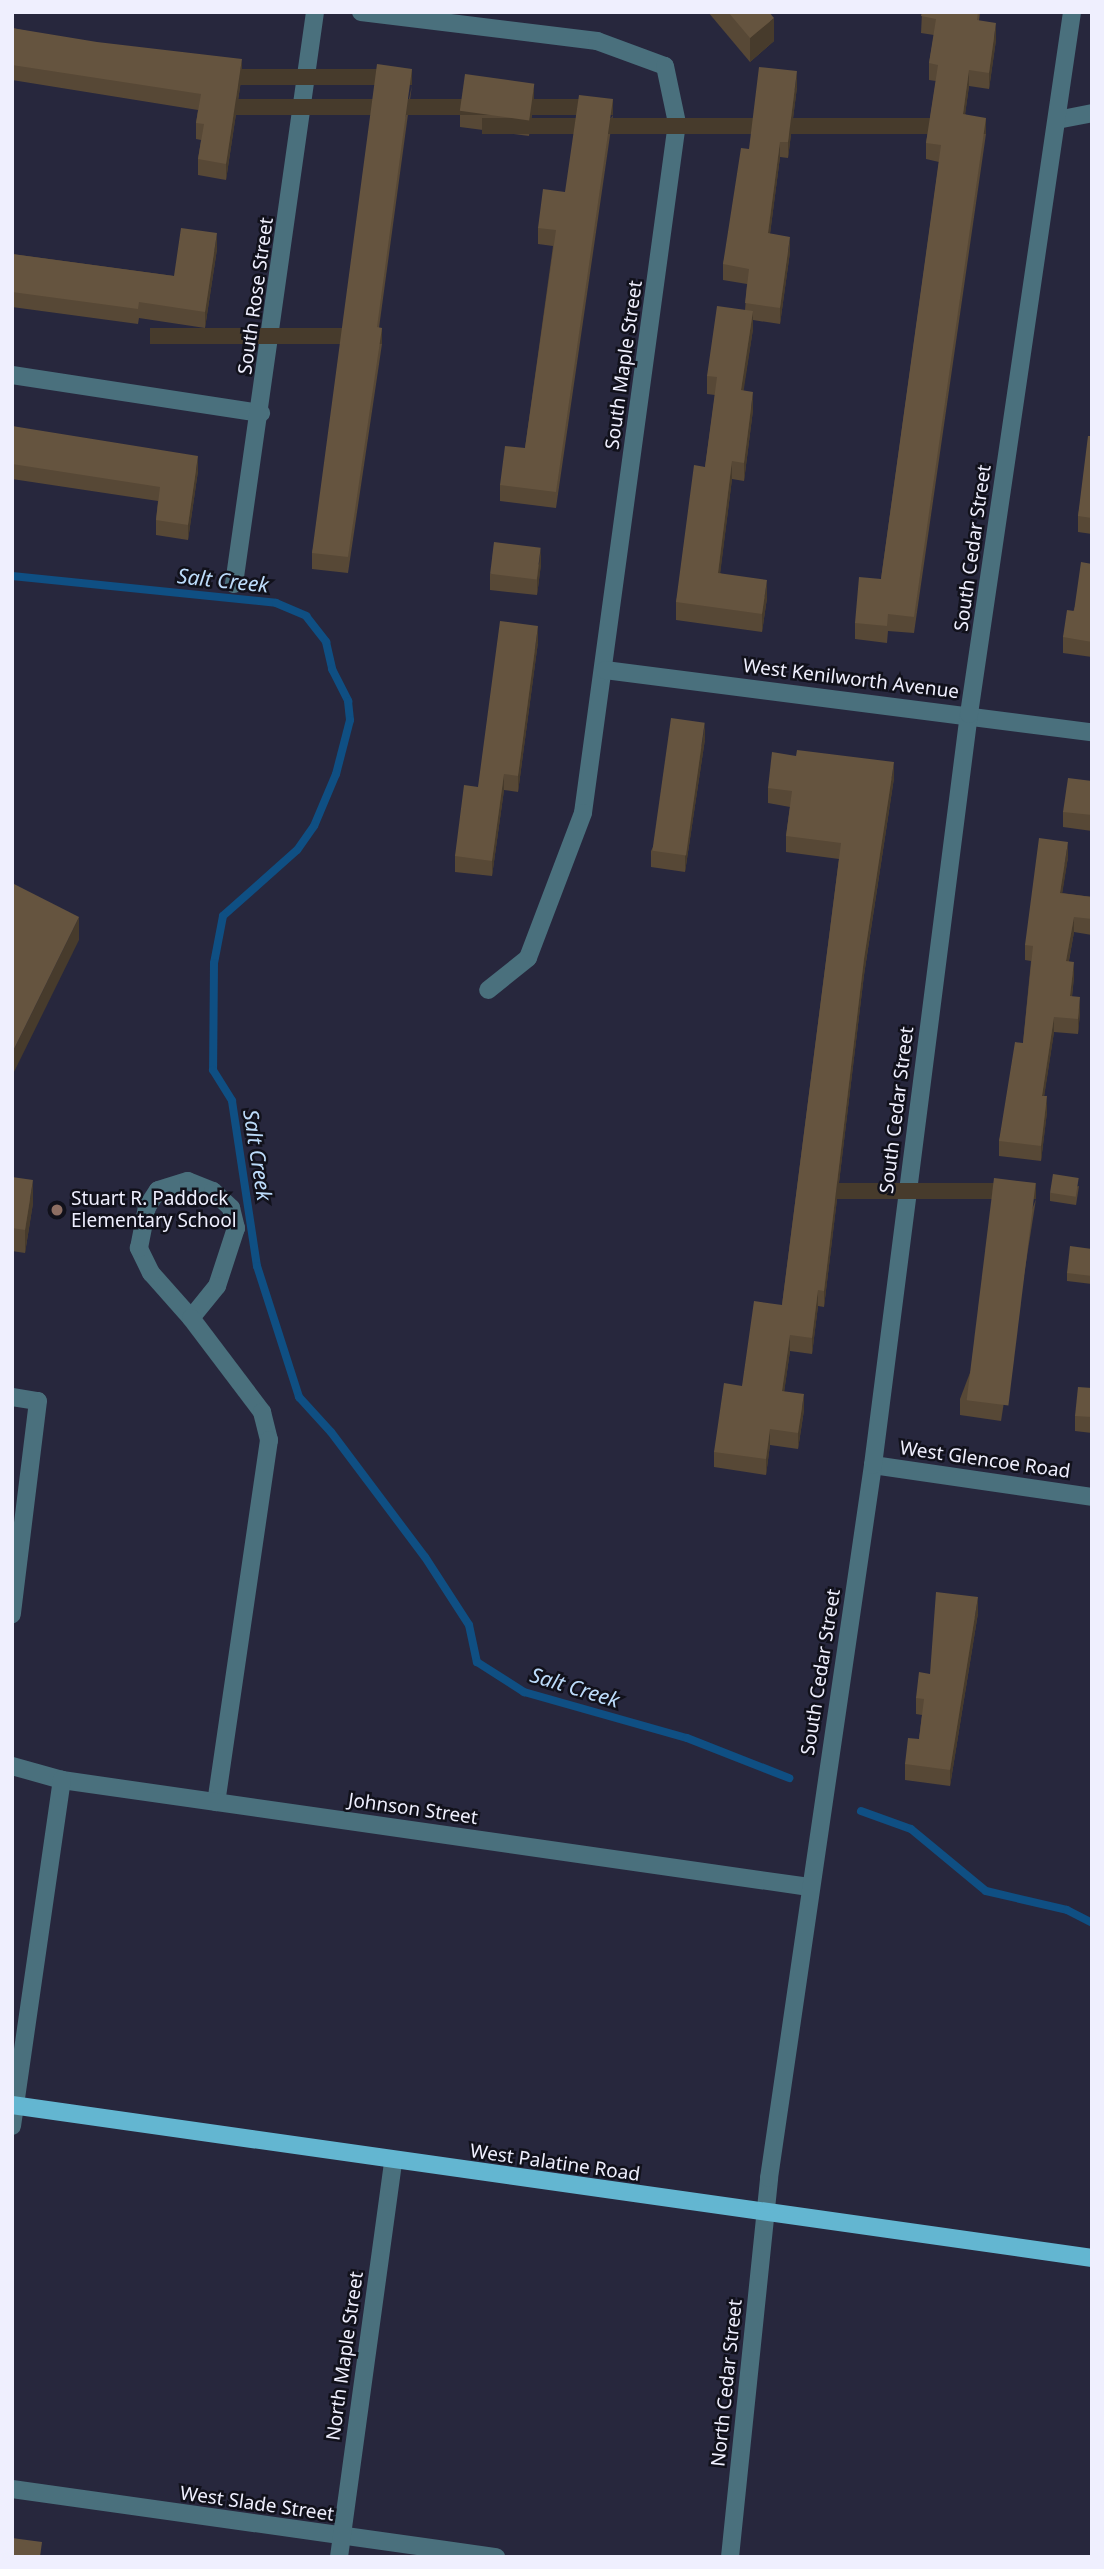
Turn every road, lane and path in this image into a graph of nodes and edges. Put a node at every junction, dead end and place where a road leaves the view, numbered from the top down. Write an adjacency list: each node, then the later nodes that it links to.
1 (315, 12): 7 (street, South Rose Street)
2 (361, 12): 9 (street, South Maple Street)
3 (1072, 12): 5 (street, South Cedar Street)
4 (1092, 113): 5 (street)
5 (1058, 120): 10 (street, South Cedar Street)
6 (12, 374): 7 (street)
7 (261, 413): 8 (street, South Rose Street)
8 (234, 584)
9 (605, 670): 10 (street, West Kenilworth Avenue); 12 (street, South Maple Street)
10 (969, 714): 11 (street, West Kenilworth Avenue); 15 (street, South Cedar Street)
11 (1092, 732)
12 (488, 990)
13 (191, 1318): 13 (street); 20 (street)
14 (12, 1397): 17 (street)
15 (873, 1465): 16 (street, West Glencoe Road); 21 (street, South Cedar Street)
16 (1092, 1497)
17 (12, 1614)
18 (12, 1766): 19 (street, Johnson Street)
19 (62, 1780): 20 (street, Johnson Street); 22 (street)
20 (216, 1802): 21 (street, Johnson Street)
21 (809, 1887): 25 (street, South Cedar Street)
22 (13, 2106): 23 (street); 24 (main road, West Palatine Road)
23 (12, 2126)
24 (393, 2162): 25 (main road, West Palatine Road); 28 (street, North Maple Street)
25 (765, 2214): 26 (main road, West Palatine Road); 31 (street, North Cedar Street)
26 (1092, 2258)
27 (12, 2489): 28 (street, West Slade Street)
28 (342, 2537): 29 (street, North Maple Street); 30 (street, West Slade Street)
29 (338, 2557)
30 (496, 2557)
31 (730, 2557)

